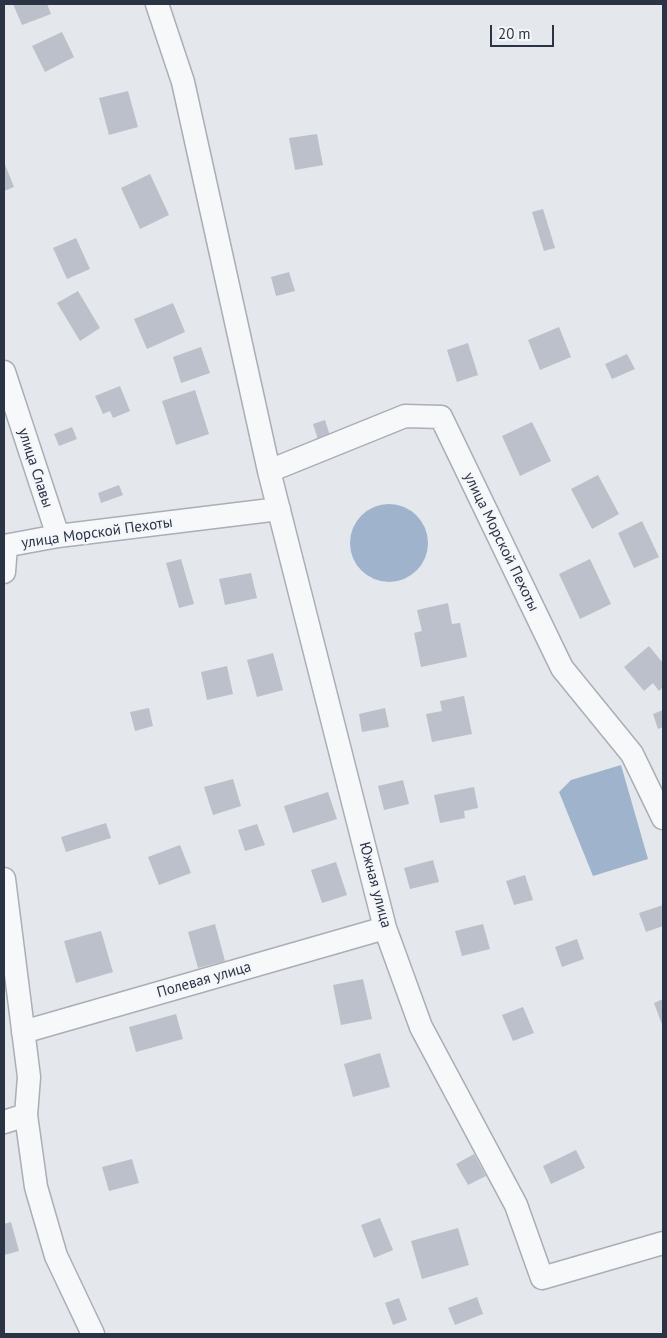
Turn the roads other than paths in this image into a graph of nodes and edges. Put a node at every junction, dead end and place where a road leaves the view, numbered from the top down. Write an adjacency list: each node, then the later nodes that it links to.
1 (157, 4): 3 (street, Южная улица)
2 (4, 372): 5 (street, улица Славы)
3 (269, 471): 4 (street, Южная улица); 8 (street, улица Морской Пехоты)
4 (280, 509): 5 (street, улица Морской Пехоты); 10 (street, Южная улица)
5 (58, 536): 6 (street, улица Морской Пехоты)
6 (5, 546): 7 (street)
7 (4, 572)
8 (663, 818)
9 (4, 879): 11 (street)
10 (385, 928): 11 (street, Полевая улица); 14 (street, Южная улица)
11 (22, 1032): 12 (street)
12 (26, 1115): 13 (street); 15 (street)
13 (4, 1122)
14 (663, 1243)
15 (93, 1334)

